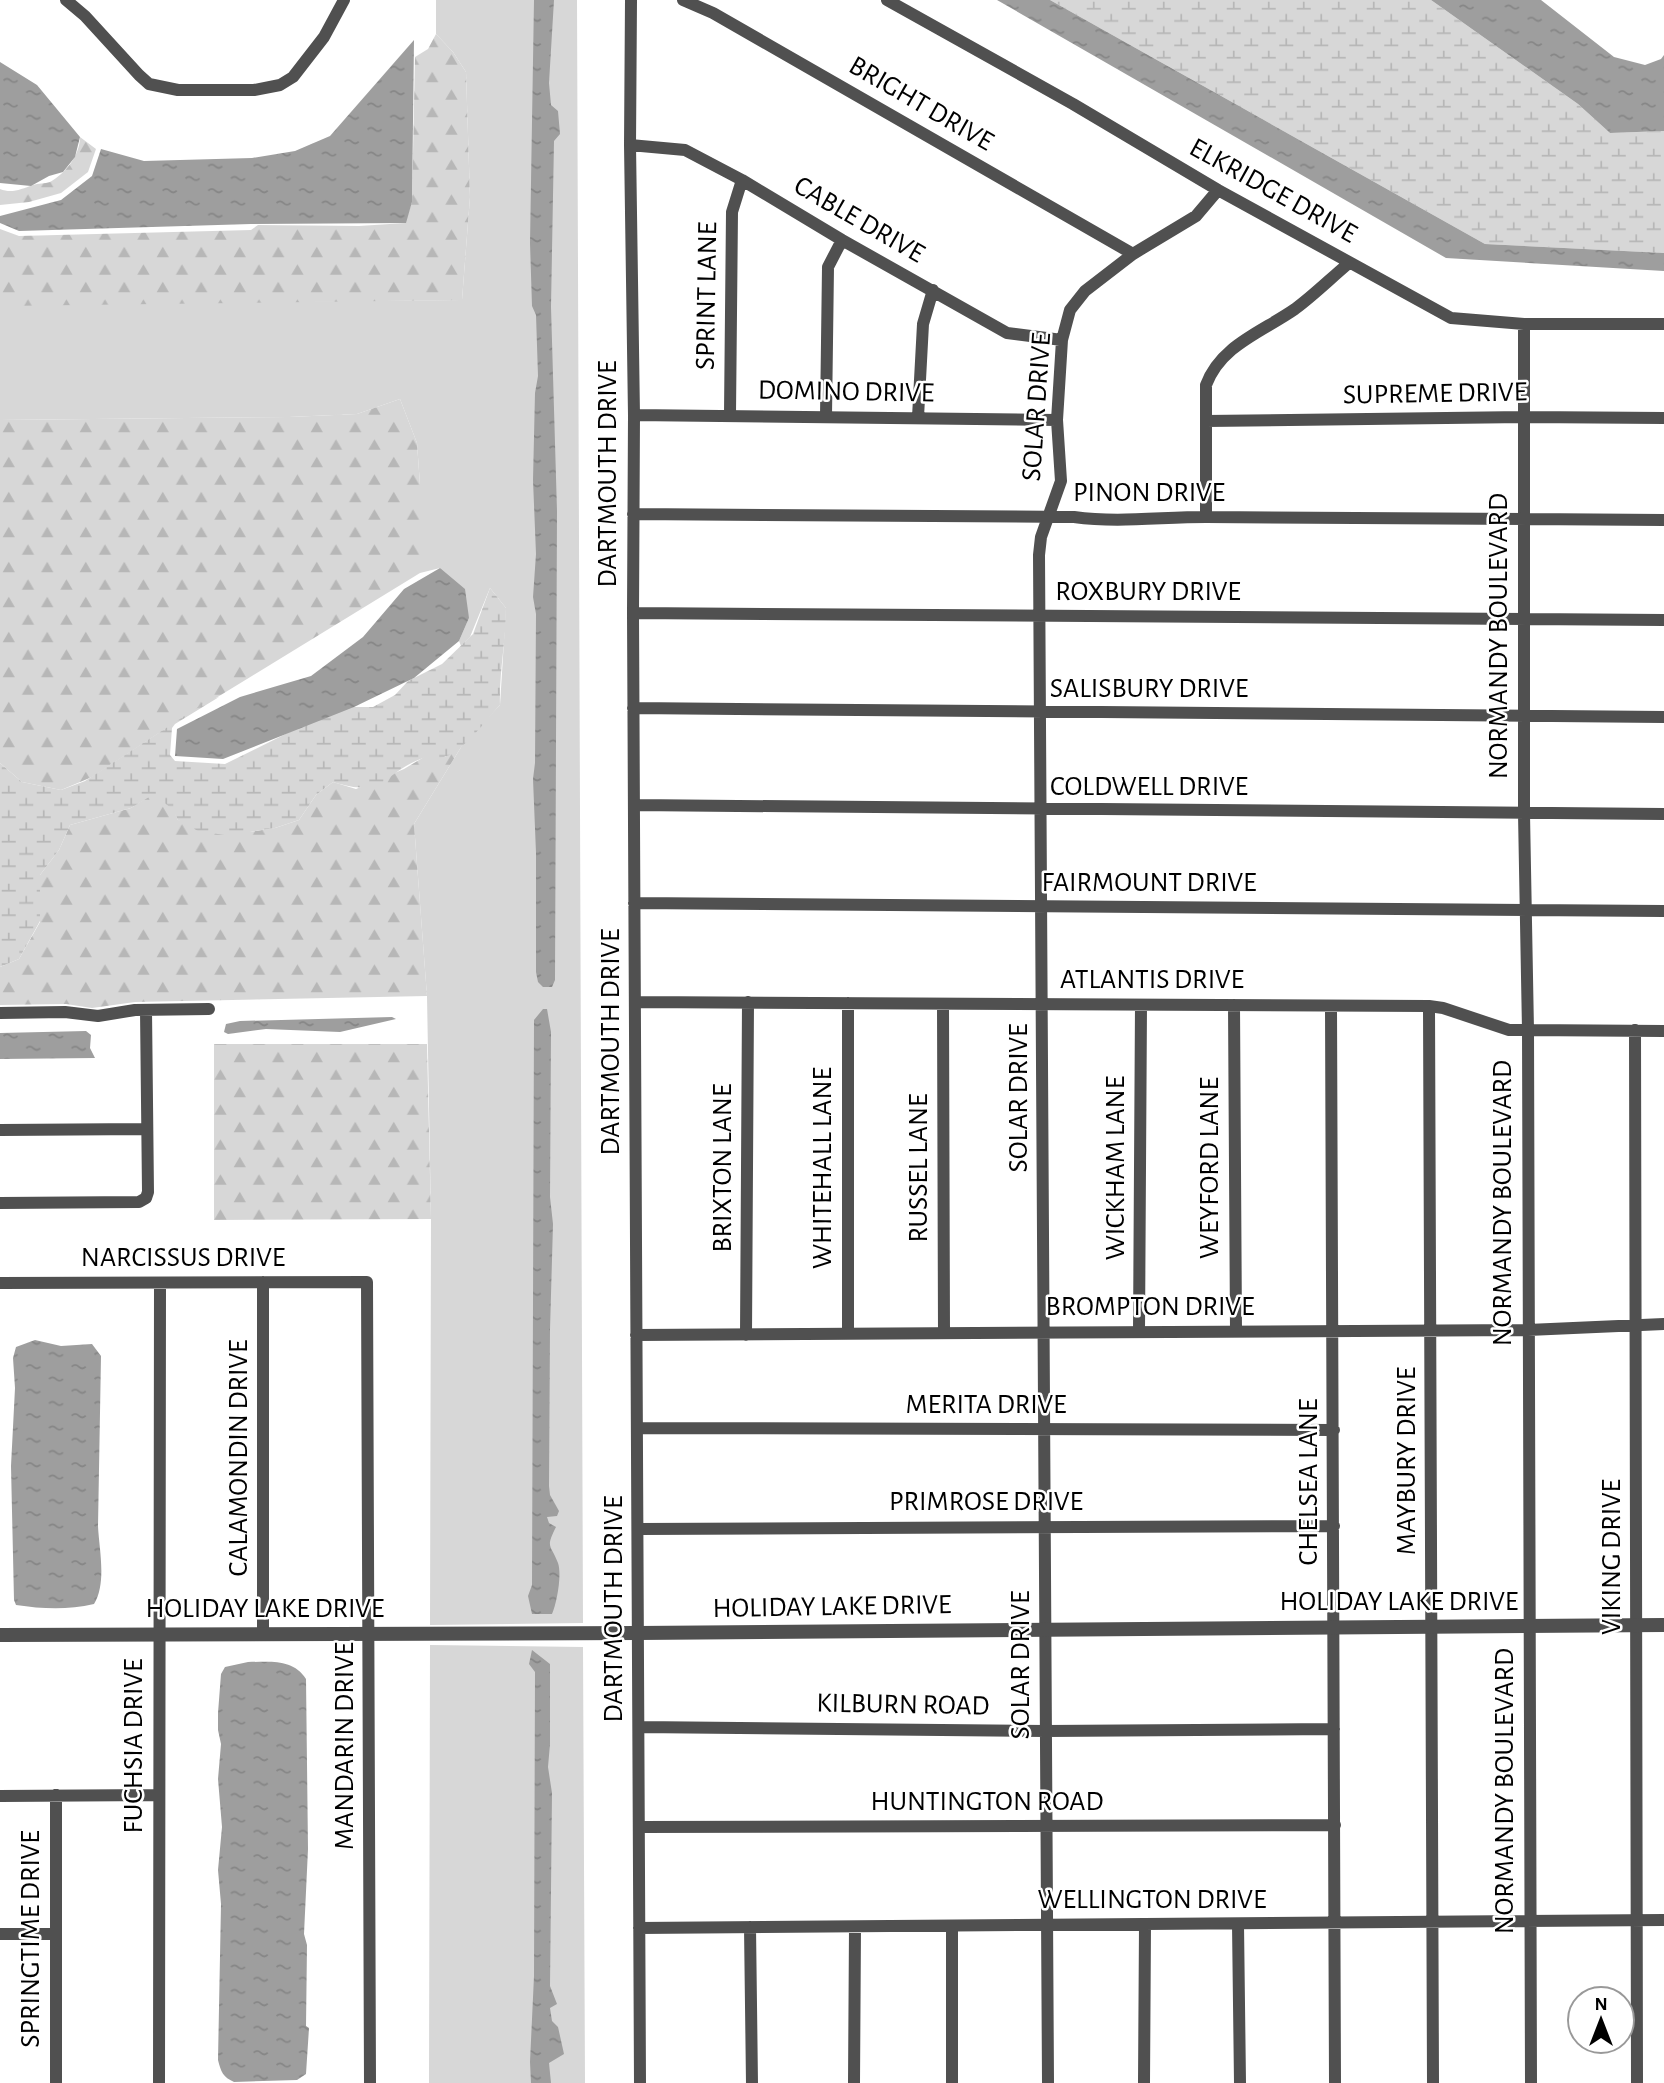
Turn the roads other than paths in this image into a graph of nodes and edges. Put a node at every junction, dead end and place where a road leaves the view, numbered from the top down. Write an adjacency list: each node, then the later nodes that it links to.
1 (65, 0): 2 (street)
2 (344, 0)
3 (631, 0): 6 (street, DARTMOUTH DRIVE)
4 (683, 0): 10 (street, BRIGHT DRIVE)
5 (887, 0): 8 (street, ELKRIDGE DRIVE)
6 (630, 145): 7 (street, CABLE DRIVE); 16 (street, DARTMOUTH DRIVE)
7 (742, 180): 9 (street, CABLE DRIVE); 17 (street, SPRINT LANE)
8 (1218, 190): 10 (street, SOLAR DRIVE); 11 (street, ELKRIDGE DRIVE)
9 (842, 240): 12 (street, CABLE DRIVE); 18 (street)
10 (1133, 254): 15 (street, SOLAR DRIVE)
11 (1349, 262): 13 (street, ELKRIDGE DRIVE); 23 (street)
12 (933, 290): 15 (street, CABLE DRIVE); 19 (street)
13 (1524, 324): 14 (street, ELKRIDGE DRIVE); 20 (street, NORMANDY BOULEVARD)
14 (1664, 324)
15 (1062, 340): 22 (street, SOLAR DRIVE)
16 (634, 415): 17 (street, DOMINO DRIVE); 24 (street, DARTMOUTH DRIVE)
17 (730, 415): 18 (street, DOMINO DRIVE)
18 (826, 416): 19 (street, DOMINO DRIVE)
19 (918, 417): 22 (street, DOMINO DRIVE)
20 (1524, 417): 21 (street, SUPREME DRIVE); 23 (street, SUPREME DRIVE); 27 (street, NORMANDY BOULEVARD)
21 (1664, 418)
22 (1057, 420): 25 (street, SOLAR DRIVE)
23 (1206, 421): 26 (street)
24 (633, 514): 25 (street, PINON DRIVE); 29 (street, DARTMOUTH DRIVE)
25 (1049, 517): 26 (street, PINON DRIVE); 30 (street, SOLAR DRIVE)
26 (1206, 517): 27 (street, PINON DRIVE)
27 (1523, 519): 28 (street, PINON DRIVE); 31 (street, NORMANDY BOULEVARD)
28 (1664, 520)
29 (633, 613): 30 (street, ROXBURY DRIVE); 33 (street, DARTMOUTH DRIVE)
30 (1039, 616): 31 (street, ROXBURY DRIVE); 34 (street, SOLAR DRIVE)
31 (1524, 619): 32 (street, ROXBURY DRIVE); 35 (street, NORMANDY BOULEVARD)
32 (1664, 620)
33 (633, 708): 34 (street, SALISBURY DRIVE); 37 (street, DARTMOUTH DRIVE)
34 (1040, 712): 35 (street, SALISBURY DRIVE); 38 (street, SOLAR DRIVE)
35 (1524, 716): 36 (street, SALISBURY DRIVE); 39 (street, NORMANDY BOULEVARD)
36 (1664, 717)
37 (634, 805): 38 (street, COLDWELL DRIVE); 41 (street, DARTMOUTH DRIVE)
38 (1040, 810): 39 (street, COLDWELL DRIVE); 42 (street, SOLAR DRIVE)
39 (1524, 814): 40 (street, COLDWELL DRIVE); 43 (street, NORMANDY BOULEVARD)
40 (1664, 814)
41 (634, 902): 42 (street, FAIRMOUNT DRIVE); 45 (street, DARTMOUTH DRIVE)
42 (1040, 907): 43 (street, FAIRMOUNT DRIVE); 49 (street, SOLAR DRIVE)
43 (1525, 910): 44 (street, FAIRMOUNT DRIVE); 57 (street, NORMANDY BOULEVARD)
44 (1664, 911)
45 (635, 1002): 46 (street, ATLANTIS DRIVE); 77 (street, DARTMOUTH DRIVE)
46 (748, 1002): 47 (street, ATLANTIS DRIVE); 78 (street, BRIXTON LANE)
47 (848, 1003): 48 (street, ATLANTIS DRIVE); 76 (street, WHITEHALL LANE)
48 (943, 1004): 49 (street, ATLANTIS DRIVE); 74 (street, RUSSEL LANE)
49 (1043, 1004): 50 (street, ATLANTIS DRIVE); 75 (street, SOLAR DRIVE)
50 (1141, 1005): 51 (street, ATLANTIS DRIVE); 73 (street, WICKHAM LANE)
51 (1234, 1005): 52 (street, ATLANTIS DRIVE); 71 (street, WEYFORD LANE)
52 (1331, 1006): 53 (street, ATLANTIS DRIVE); 72 (street, CHELSEA LANE)
53 (1429, 1006): 57 (street, ATLANTIS DRIVE); 70 (street, MAYBURY DRIVE)
54 (209, 1009): 55 (street)
55 (146, 1010): 56 (street); 60 (street)
56 (0, 1013)
57 (1528, 1030): 58 (street, ATLANTIS DRIVE); 69 (street, NORMANDY BOULEVARD)
58 (1635, 1030): 59 (street, ATLANTIS DRIVE); 67 (street, VIKING DRIVE)
59 (1664, 1031)
60 (147, 1129): 61 (street); 62 (street)
61 (0, 1130)
62 (0, 1203)
63 (263, 1282): 64 (street, NARCISSUS DRIVE); 66 (street, NARCISSUS DRIVE); 92 (street, CALAMONDIN DRIVE)
64 (366, 1282): 93 (street, MANDARIN DRIVE)
65 (0, 1283): 66 (street, NARCISSUS DRIVE)
66 (160, 1283): 91 (street, FUCHSIA DRIVE)
67 (1636, 1324): 68 (street, BROMPTON DRIVE); 69 (street, BROMPTON DRIVE); 85 (street, VIKING DRIVE)
68 (1664, 1324)
69 (1528, 1329): 70 (street, BROMPTON DRIVE); 87 (street, NORMANDY BOULEVARD)
70 (1431, 1330): 72 (street, BROMPTON DRIVE); 88 (street, MAYBURY DRIVE)
71 (1236, 1331): 72 (street, BROMPTON DRIVE); 73 (street, BROMPTON DRIVE)
72 (1334, 1331): 81 (street, CHELSEA LANE)
73 (1139, 1332): 75 (street, BROMPTON DRIVE)
74 (944, 1333): 75 (street, BROMPTON DRIVE); 76 (street, BROMPTON DRIVE)
75 (1045, 1333): 80 (street, SOLAR DRIVE)
76 (848, 1334): 78 (street, BROMPTON DRIVE)
77 (636, 1335): 78 (street, BROMPTON DRIVE); 79 (street, DARTMOUTH DRIVE)
78 (746, 1335)
79 (637, 1428): 80 (street, MERITA DRIVE); 84 (street, DARTMOUTH DRIVE)
80 (1045, 1430): 81 (street, MERITA DRIVE); 82 (street, SOLAR DRIVE)
81 (1334, 1430): 83 (street, CHELSEA LANE)
82 (1046, 1526): 83 (street, PRIMROSE DRIVE); 84 (street, PRIMROSE DRIVE); 90 (street, SOLAR DRIVE)
83 (1334, 1526): 89 (street, CHELSEA LANE)
84 (638, 1529): 94 (street, DARTMOUTH DRIVE)
85 (1636, 1625): 86 (street, HOLIDAY LAKE DRIVE); 87 (street, HOLIDAY LAKE DRIVE); 105 (street, VIKING DRIVE)
86 (1664, 1625)
87 (1529, 1626): 88 (street, HOLIDAY LAKE DRIVE); 108 (street, NORMANDY BOULEVARD)
88 (1432, 1627): 89 (street, HOLIDAY LAKE DRIVE); 107 (street, MAYBURY DRIVE)
89 (1334, 1628): 90 (street, HOLIDAY LAKE DRIVE); 97 (street, CHELSEA LANE)
90 (1045, 1629): 94 (street, HOLIDAY LAKE DRIVE); 98 (street, SOLAR DRIVE)
91 (159, 1633): 92 (street, HOLIDAY LAKE DRIVE); 95 (street, HOLIDAY LAKE DRIVE); 100 (street, FUCHSIA DRIVE)
92 (263, 1633): 93 (street, HOLIDAY LAKE DRIVE)
93 (369, 1633): 94 (street, HOLIDAY LAKE DRIVE); 121 (street, MANDARIN DRIVE)
94 (638, 1633): 96 (street, DARTMOUTH DRIVE)
95 (0, 1635)
96 (639, 1727): 98 (street, KILBURN ROAD); 103 (street, DARTMOUTH DRIVE)
97 (1334, 1729): 98 (street, KILBURN ROAD); 102 (street, CHELSEA LANE)
98 (1046, 1731): 104 (street, SOLAR DRIVE)
99 (56, 1795): 100 (street); 101 (street); 118 (street, SPRINGTIME DRIVE)
100 (159, 1795): 120 (street, FUCHSIA DRIVE)
101 (0, 1796)
102 (1335, 1825): 104 (street, HUNTINGTON ROAD); 109 (street, CHELSEA LANE)
103 (639, 1827): 104 (street, HUNTINGTON ROAD); 116 (street, DARTMOUTH DRIVE)
104 (1046, 1827): 112 (street, SOLAR DRIVE)
105 (1637, 1920): 106 (street, WELLINGTON DRIVE); 108 (street, WELLINGTON DRIVE); 132 (street, VIKING DRIVE)
106 (1664, 1920)
107 (1433, 1922): 108 (street, WELLINGTON DRIVE); 109 (street, WELLINGTON DRIVE); 130 (street, MAYBURY DRIVE)
108 (1531, 1922): 131 (street, NORMANDY BOULEVARD)
109 (1335, 1923): 111 (street, WELLINGTON DRIVE); 129 (street, CHELSEA LANE)
110 (1145, 1924): 111 (street, WELLINGTON DRIVE); 112 (street, WELLINGTON DRIVE); 127 (street)
111 (1238, 1924): 128 (street)
112 (1048, 1925): 113 (street, WELLINGTON DRIVE); 126 (street, SOLAR DRIVE)
113 (951, 1926): 115 (street, WELLINGTON DRIVE); 125 (street)
114 (750, 1927): 115 (street, WELLINGTON DRIVE); 116 (street, WELLINGTON DRIVE); 123 (street)
115 (855, 1927): 124 (street)
116 (639, 1928): 122 (street, DARTMOUTH DRIVE)
117 (0, 1934): 118 (street)
118 (55, 1934): 119 (street, SPRINGTIME DRIVE)
119 (56, 2083)
120 (159, 2083)
121 (370, 2083)
122 (640, 2083)
123 (752, 2083)
124 (854, 2083)
125 (952, 2083)
126 (1048, 2083)
127 (1144, 2083)
128 (1240, 2083)
129 (1335, 2083)
130 (1433, 2083)
131 (1531, 2083)
132 (1637, 2083)

